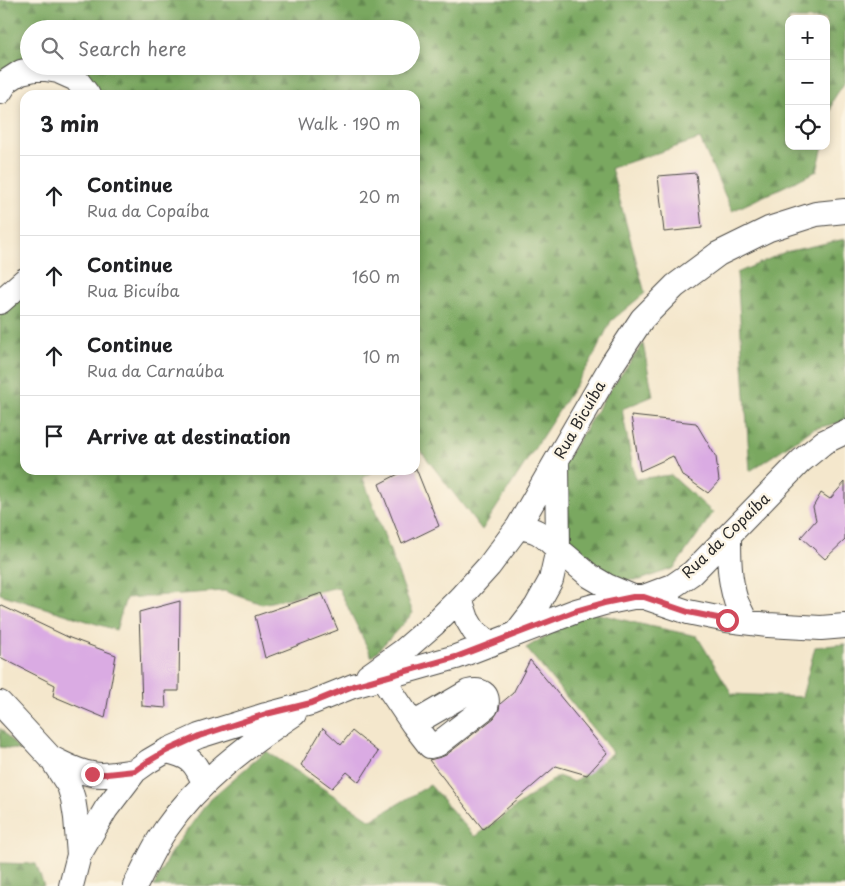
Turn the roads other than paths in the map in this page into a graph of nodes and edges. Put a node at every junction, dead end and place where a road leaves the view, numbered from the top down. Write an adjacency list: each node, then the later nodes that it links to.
1 (20, 73): 4 (street)
2 (67, 75): 3 (street)
3 (84, 90)
4 (0, 92)
5 (845, 211): 7 (street, Rua Bicuíba)
6 (845, 432): 9 (street, Rua da Copaíba)
7 (557, 460): 8 (street, Rua Bicuíba); 10 (street)
8 (518, 527): 10 (street); 12 (street, Rua Bicuíba)
9 (729, 535): 11 (street, Rua da Copaíba); 13 (street)
10 (558, 549): 11 (street); 15 (street)
11 (639, 597): 13 (street); 15 (street, Rua Bicuíba)
12 (460, 598): 16 (street); 18 (street, Rua Bicuíba)
13 (746, 622): 14 (street)
14 (845, 626)
15 (516, 634): 16 (street, Rua Bicuíba)
16 (491, 644): 17 (street, Rua Bicuíba)
17 (382, 678): 18 (street, Rua Bicuíba); 21 (street)
18 (353, 686): 20 (street, Rua Bicuíba)
19 (0, 703): 23 (street)
20 (311, 703): 22 (street, Rua Bicuíba); 25 (street, Rua Bicuíba)
21 (413, 724)
22 (166, 751): 24 (street, Rua Bicuíba); 25 (street)
23 (51, 758): 24 (street); 26 (street)
24 (135, 771): 26 (street, Rua Bicuíba)
25 (204, 783): 28 (street, Rua Bicuíba)
26 (79, 855): 27 (street, Rua Bicuíba)
27 (71, 886)
28 (135, 886)

